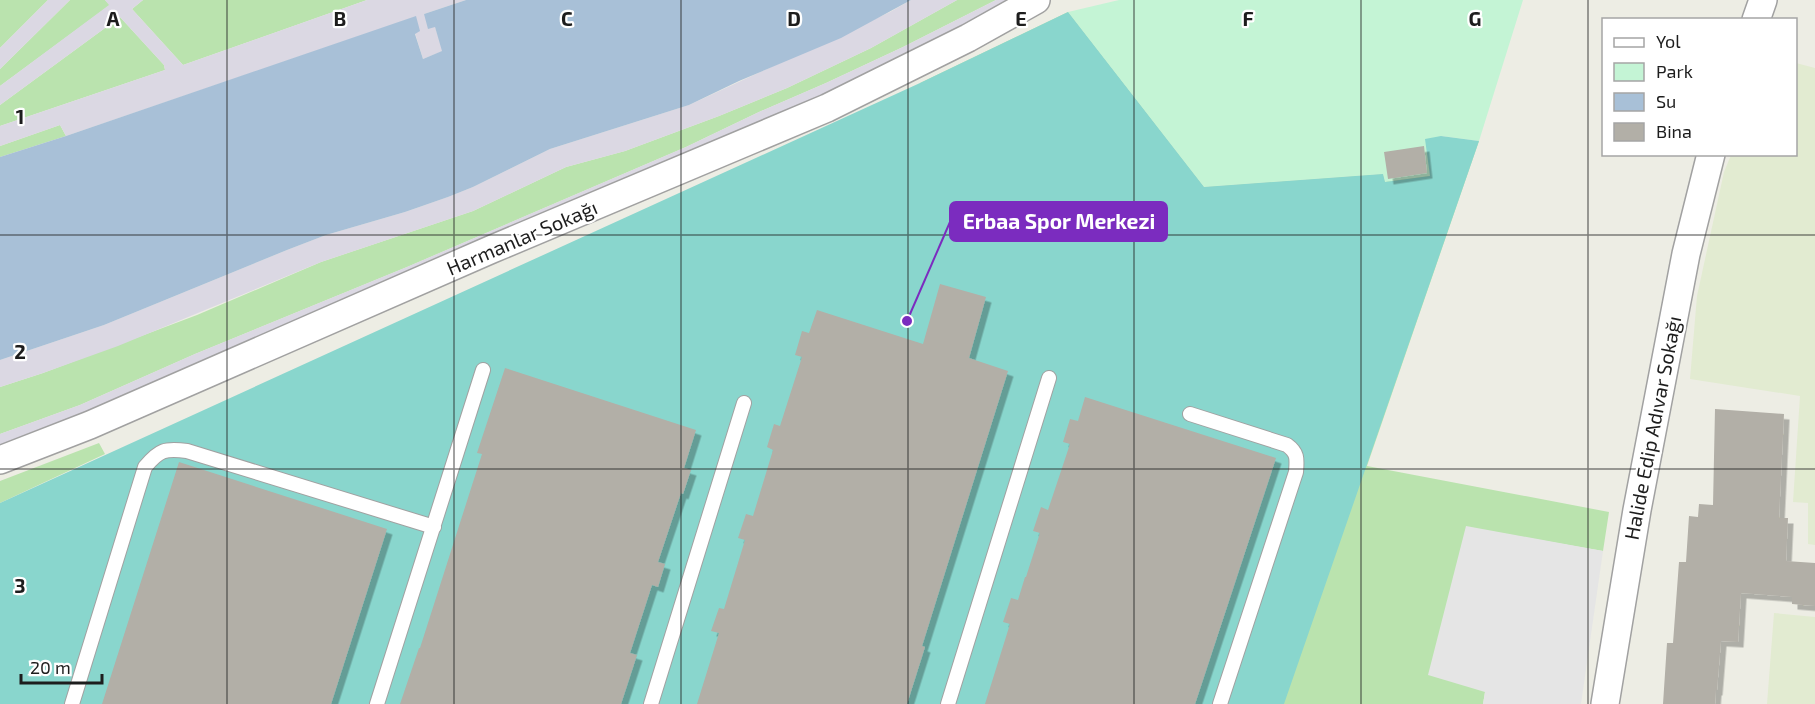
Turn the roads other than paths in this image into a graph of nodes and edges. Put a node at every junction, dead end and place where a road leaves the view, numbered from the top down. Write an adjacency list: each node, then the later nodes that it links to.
1 (1036, 0): 9 (street, Harmanlar Sokağı)
2 (1763, 0): 3 (street)
3 (1757, 18)
4 (1710, 156): 16 (street, Halide Edip Adıvar Sokağı)
5 (483, 370): 10 (lane)
6 (1049, 378): 14 (lane)
7 (744, 403): 13 (lane)
8 (1190, 414): 15 (lane)
9 (0, 460)
10 (434, 527): 11 (lane); 12 (lane)
11 (72, 704)
12 (377, 704)
13 (651, 704)
14 (948, 704)
15 (1220, 704)
16 (1605, 704)

